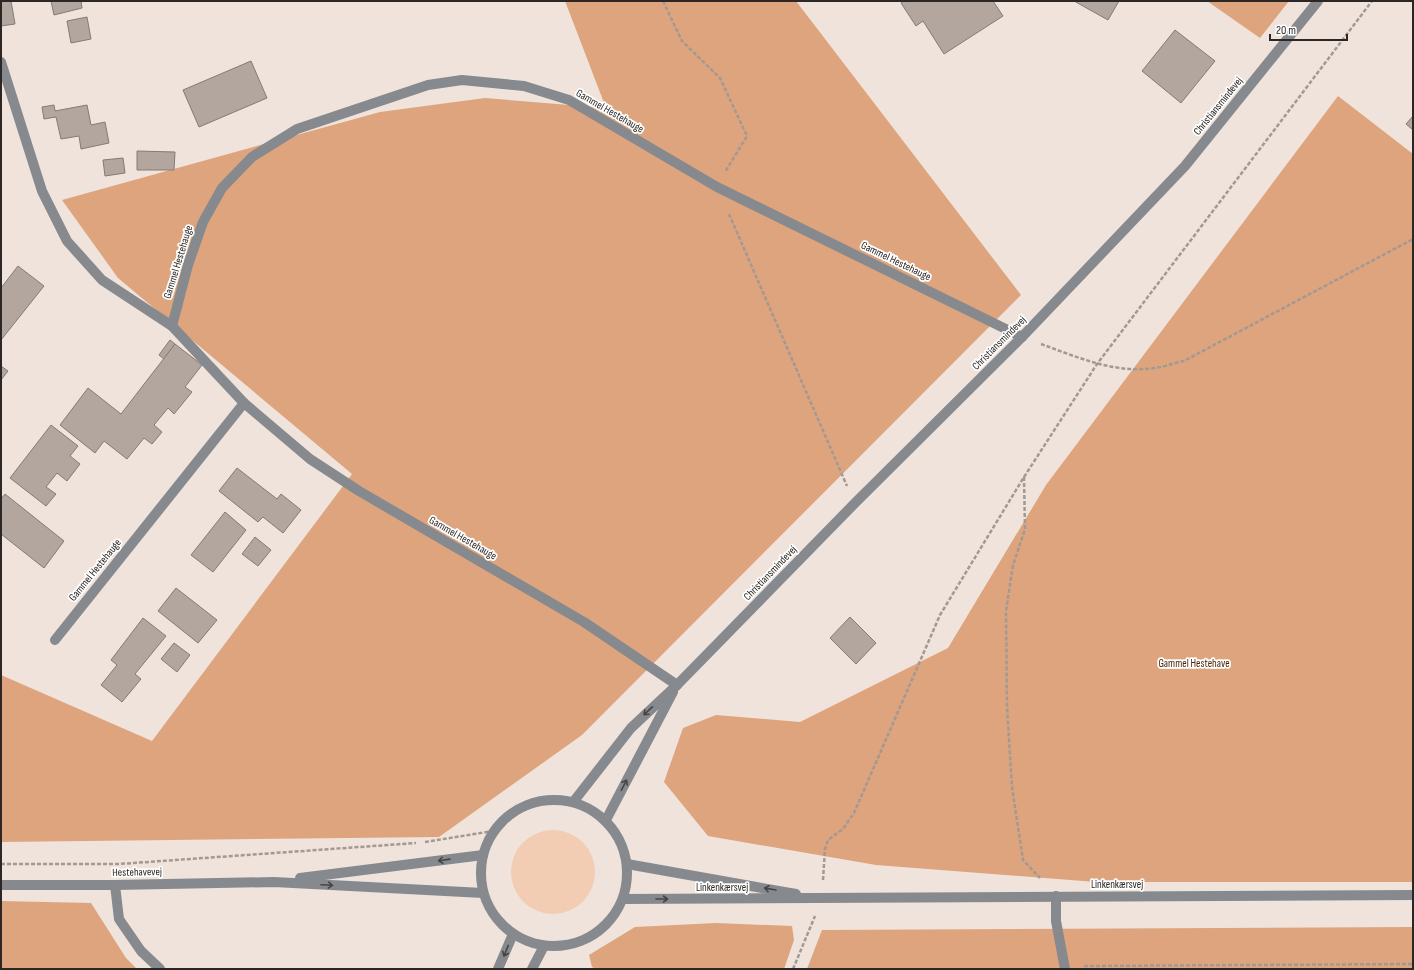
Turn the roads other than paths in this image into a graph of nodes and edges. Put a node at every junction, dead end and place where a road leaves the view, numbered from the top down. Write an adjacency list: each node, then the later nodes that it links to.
1 (1318, 1): 4 (street, Christiansmindevej)
2 (1, 62): 3 (street, Gammel Hestehauge)
3 (172, 326): 4 (street, Gammel Hestehauge); 5 (street, Gammel Hestehauge)
4 (1022, 337): 7 (street, Christiansmindevej)
5 (244, 403): 6 (street, Gammel Hestehauge); 7 (street, Gammel Hestehauge)
6 (55, 640)
7 (677, 685): 8 (street, Christiansmindevej, one-way to 8); 9 (street, Christiansmindevej, one-way to 7)
8 (574, 802): 9 (street); 10 (street)
9 (606, 820): 11 (street)
10 (483, 855): 12 (street, Hestehavevej, one-way to 12); 15 (street)
11 (627, 864): 18 (street, Linkenkærsvej, one-way to 11); 19 (street)
12 (274, 882): 14 (street, Hestehavevej); 15 (street, Hestehavevej, one-way to 15)
13 (1, 884): 14 (street, Hestehavevej)
14 (115, 885): 23 (street)
15 (484, 893): 20 (street)
16 (1413, 895): 17 (street, Linkenkærsvej)
17 (1056, 896): 18 (street, Linkenkærsvej); 22 (street)
18 (822, 898): 19 (street, Linkenkærsvej, one-way to 18)
19 (623, 899): 21 (street)
20 (513, 934): 21 (street); 24 (street, one-way to 24)
21 (544, 946): 25 (street)
22 (1065, 968)
23 (160, 969)
24 (498, 969)
25 (532, 969)

